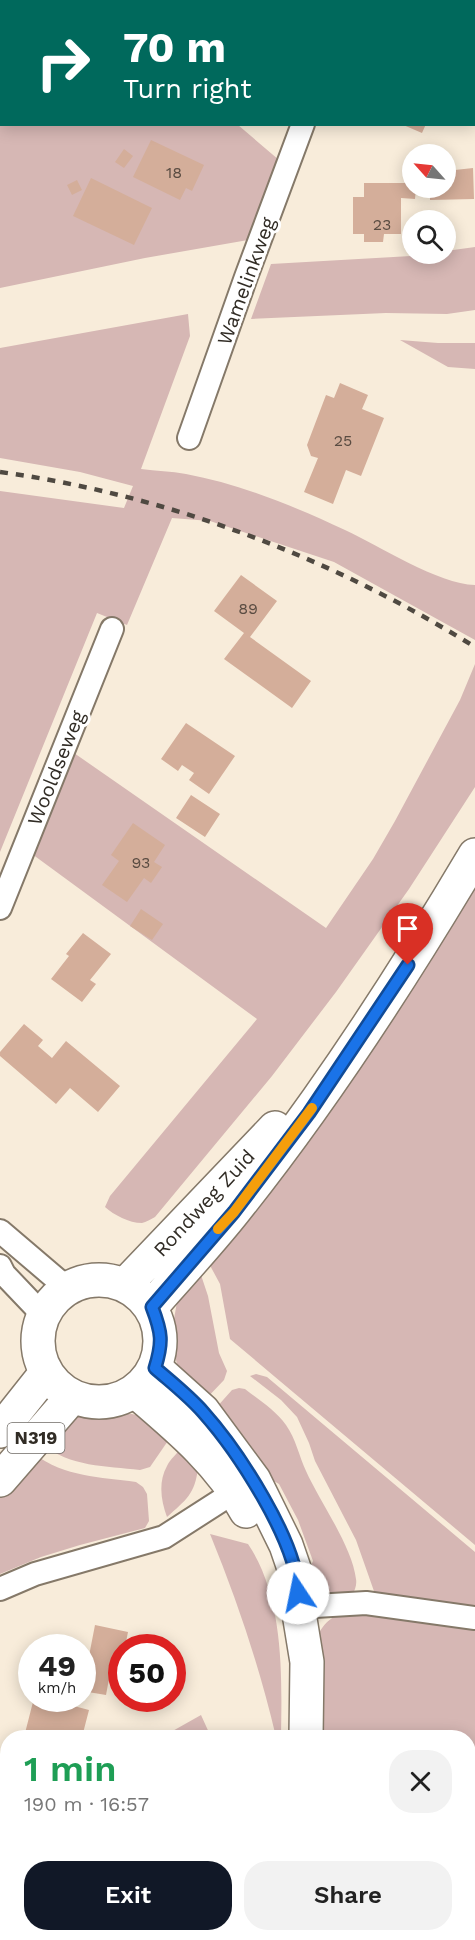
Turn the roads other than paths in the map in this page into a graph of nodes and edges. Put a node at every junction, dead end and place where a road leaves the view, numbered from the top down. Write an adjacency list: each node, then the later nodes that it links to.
1 (302, 126): 2 (street, Wamelinkweg)
2 (189, 438)
3 (112, 629): 5 (street, Wooldseweg)
4 (475, 855): 6 (main road, Rondweg Zuid)
5 (0, 908)
6 (398, 982): 9 (main road, Rondweg Zuid); 11 (main road, Rondweg Zuid)
7 (0, 1231): 10 (street)
8 (0, 1266): 12 (street)
9 (125, 1285): 10 (main road); 11 (main road)
10 (67, 1288): 12 (main road)
11 (152, 1307): 14 (main road)
12 (43, 1315): 13 (main road)
13 (46, 1373): 15 (main road, N319); 16 (main road, N319)
14 (145, 1380): 15 (main road, N319); 18 (main road)
15 (72, 1397): 17 (main road, N319)
16 (0, 1431)
17 (0, 1480)
18 (245, 1485): 19 (street); 20 (main road)
19 (0, 1590)
20 (298, 1607): 21 (street); 22 (main road)
21 (475, 1618)
22 (306, 1730)

